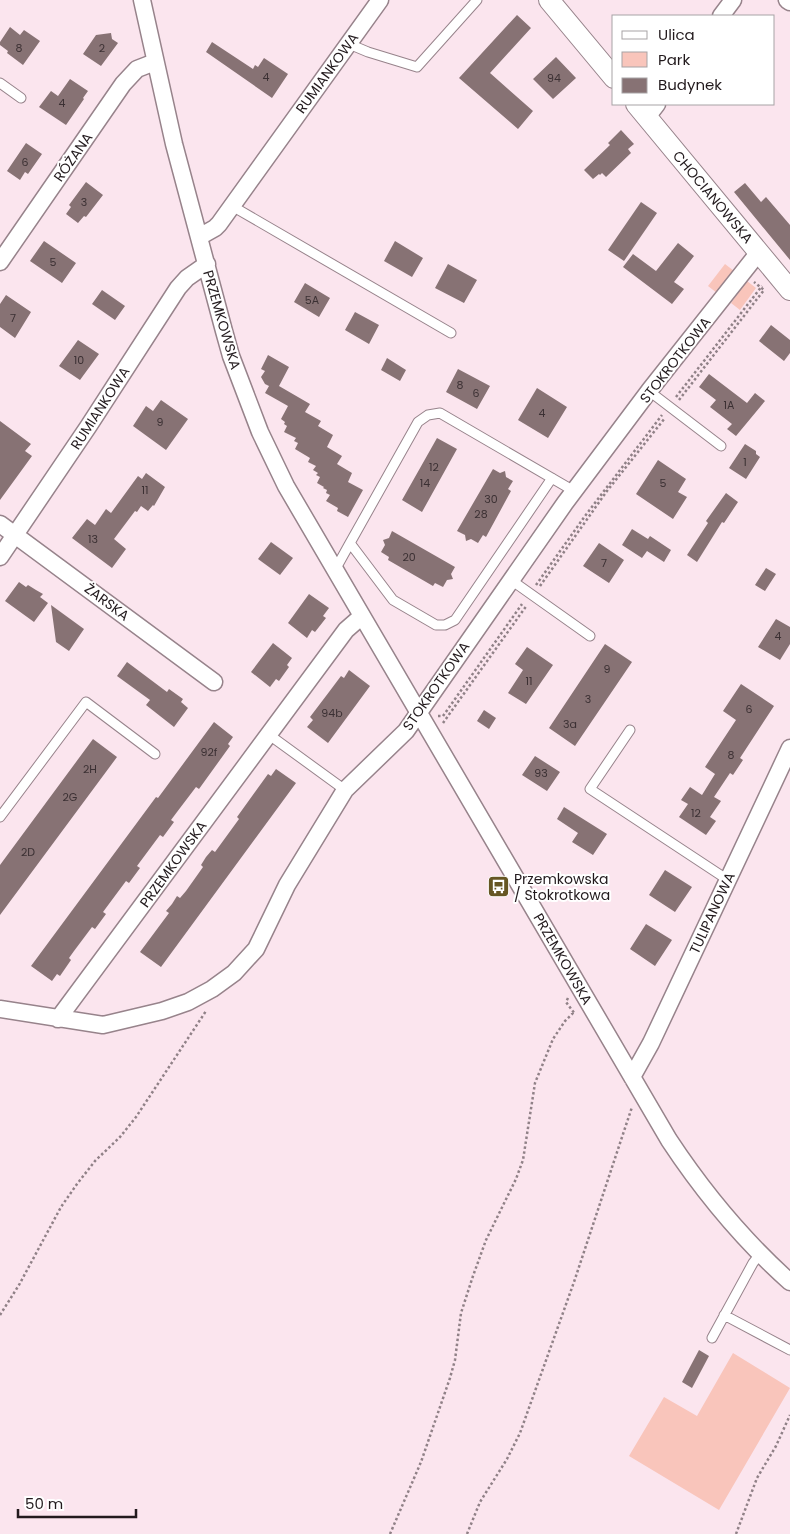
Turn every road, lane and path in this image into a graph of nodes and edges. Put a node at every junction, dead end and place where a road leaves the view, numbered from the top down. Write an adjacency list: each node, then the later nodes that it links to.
1 (142, 0): 10 (street, PRZEMKOWSKA)
2 (380, 0): 9 (street, RUMIANKOWA)
3 (477, 0): 9 (lane)
4 (548, 0): 11 (street)
5 (732, 0): 8 (street)
6 (787, 0): 7 (street)
7 (790, 2)
8 (722, 15)
9 (349, 44): 15 (street, RUMIANKOWA)
10 (155, 62): 16 (street, PRZEMKOWSKA); 18 (street, RÓŻANA)
11 (612, 76)
12 (0, 83): 13 (lane)
13 (21, 98)
14 (647, 108): 17 (street, CHOCIANOWSKA)
15 (232, 206): 16 (street, RUMIANKOWA); 22 (lane)
16 (200, 237): 19 (street, PRZEMKOWSKA)
17 (759, 252): 20 (street, STOKROTKOWA); 21 (street, CHOCIANOWSKA)
18 (0, 262)
19 (207, 264): 29 (street, RUMIANKOWA); 32 (street, PRZEMKOWSKA)
20 (745, 271): 23 (street, STOKROTKOWA); 24 (path)
21 (790, 290)
22 (451, 333)
23 (650, 391): 24 (lane); 27 (street, STOKROTKOWA)
24 (670, 407): 25 (lane); 34 (path)
25 (721, 446)
26 (552, 478): 27 (lane); 30 (lane); 30 (lane)
27 (574, 491): 33 (street, STOKROTKOWA)
28 (0, 524): 29 (street, ŻARSKA)
29 (15, 535): 31 (street, RUMIANKOWA); 37 (street, ŻARSKA)
30 (350, 543): 32 (lane)
31 (0, 557)
32 (335, 570): 35 (street, PRZEMKOWSKA)
33 (510, 580): 34 (lane); 38 (street, STOKROTKOWA)
34 (531, 595): 36 (lane); 38 (path); 39 (path)
35 (362, 616): 38 (street, PRZEMKOWSKA); 41 (street, PRZEMKOWSKA)
36 (590, 636)
37 (214, 682)
38 (425, 714): 44 (street, STOKROTKOWA); 47 (street, PRZEMKOWSKA)
39 (439, 729)
40 (630, 730): 46 (lane)
41 (268, 734): 44 (lane); 50 (street, PRZEMKOWSKA)
42 (790, 748): 46 (street, TULIPANOWA)
43 (155, 754): 45 (lane)
44 (345, 790): 50 (street, STOKROTKOWA)
45 (0, 817)
46 (728, 880): 51 (street, TULIPANOWA)
47 (586, 1000): 51 (street, PRZEMKOWSKA); 60 (path)
48 (0, 1009): 50 (street, STOKROTKOWA)
49 (207, 1010): 55 (path)
50 (58, 1018)
51 (632, 1077): 52 (street, PRZEMKOWSKA)
52 (642, 1095): 53 (street, PRZEMKOWSKA); 61 (path)
53 (760, 1254): 54 (street, PRZEMKOWSKA); 56 (lane)
54 (790, 1282)
55 (0, 1315)
56 (724, 1315): 57 (lane); 58 (lane)
57 (712, 1338)
58 (790, 1350)
59 (790, 1415): 62 (path)
60 (390, 1534)
61 (467, 1534)
62 (736, 1534)

